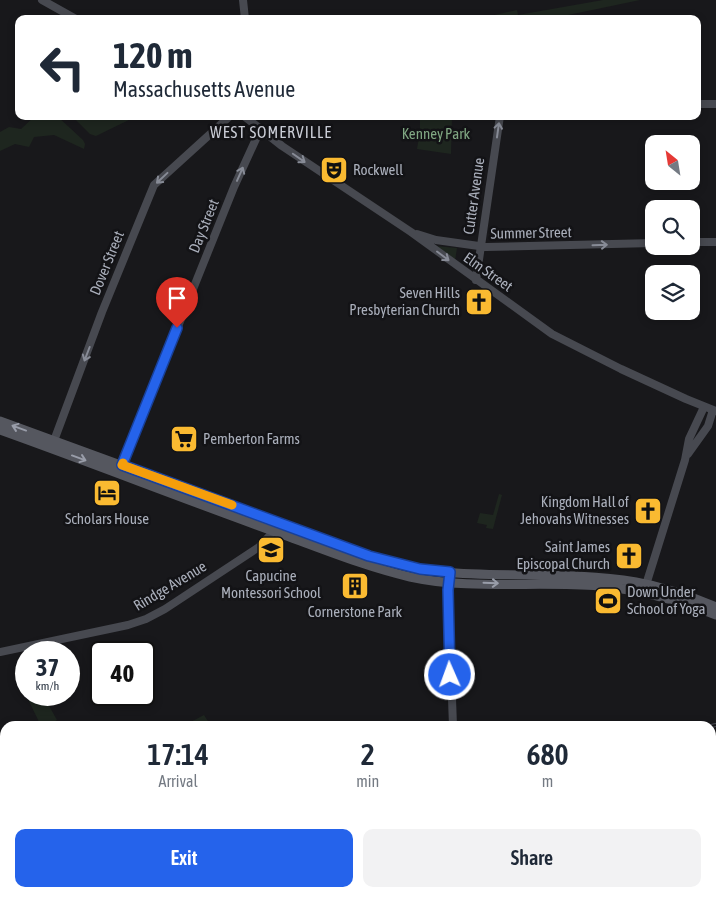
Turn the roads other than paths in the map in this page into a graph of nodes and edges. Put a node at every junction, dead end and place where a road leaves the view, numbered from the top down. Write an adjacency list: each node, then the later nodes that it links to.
1 (42, 0): 3 (main road)
2 (243, 0): 4 (main road)
3 (69, 15)
4 (245, 15)
5 (701, 104): 6 (main road)
6 (716, 104)
7 (226, 120): 24 (main road, Dover Street, one-way to 24)
8 (250, 120): 11 (main road, Elm Street)
9 (258, 120): 11 (main road)
10 (499, 120): 16 (main road, Cutter Avenue, one-way to 10)
11 (261, 128): 12 (main road, Elm Street, one-way to 12); 26 (main road, Day Street, one-way to 11)
12 (411, 232): 16 (main road, Summer Street); 17 (main road, Elm Street, one-way to 17)
13 (700, 242): 14 (main road)
14 (716, 242)
15 (645, 243): 16 (main road, Summer Street, one-way to 15)
16 (481, 247): 17 (main road, Cutter Avenue)
17 (476, 280): 18 (main road, Elm Street)
18 (704, 407): 19 (main road, Elm Street); 25 (main road)
19 (714, 410): 23 (main road)
20 (0, 421): 24 (main road, one-way to 20)
21 (716, 426): 23 (main road)
22 (0, 430): 24 (main road)
23 (702, 434): 25 (main road)
24 (53, 444): 26 (main road)
25 (685, 460): 31 (main road)
26 (121, 469): 27 (main road)
27 (180, 491): 28 (main road); 29 (main road)
28 (279, 523): 29 (main road, Rindge Avenue); 30 (main road)
29 (274, 531): 30 (main road); 34 (main road, Rindge Avenue)
30 (449, 577): 31 (main road); 35 (main road)
31 (645, 588): 32 (main road); 33 (main road)
32 (716, 607)
33 (716, 615)
34 (0, 652)
35 (452, 721)

